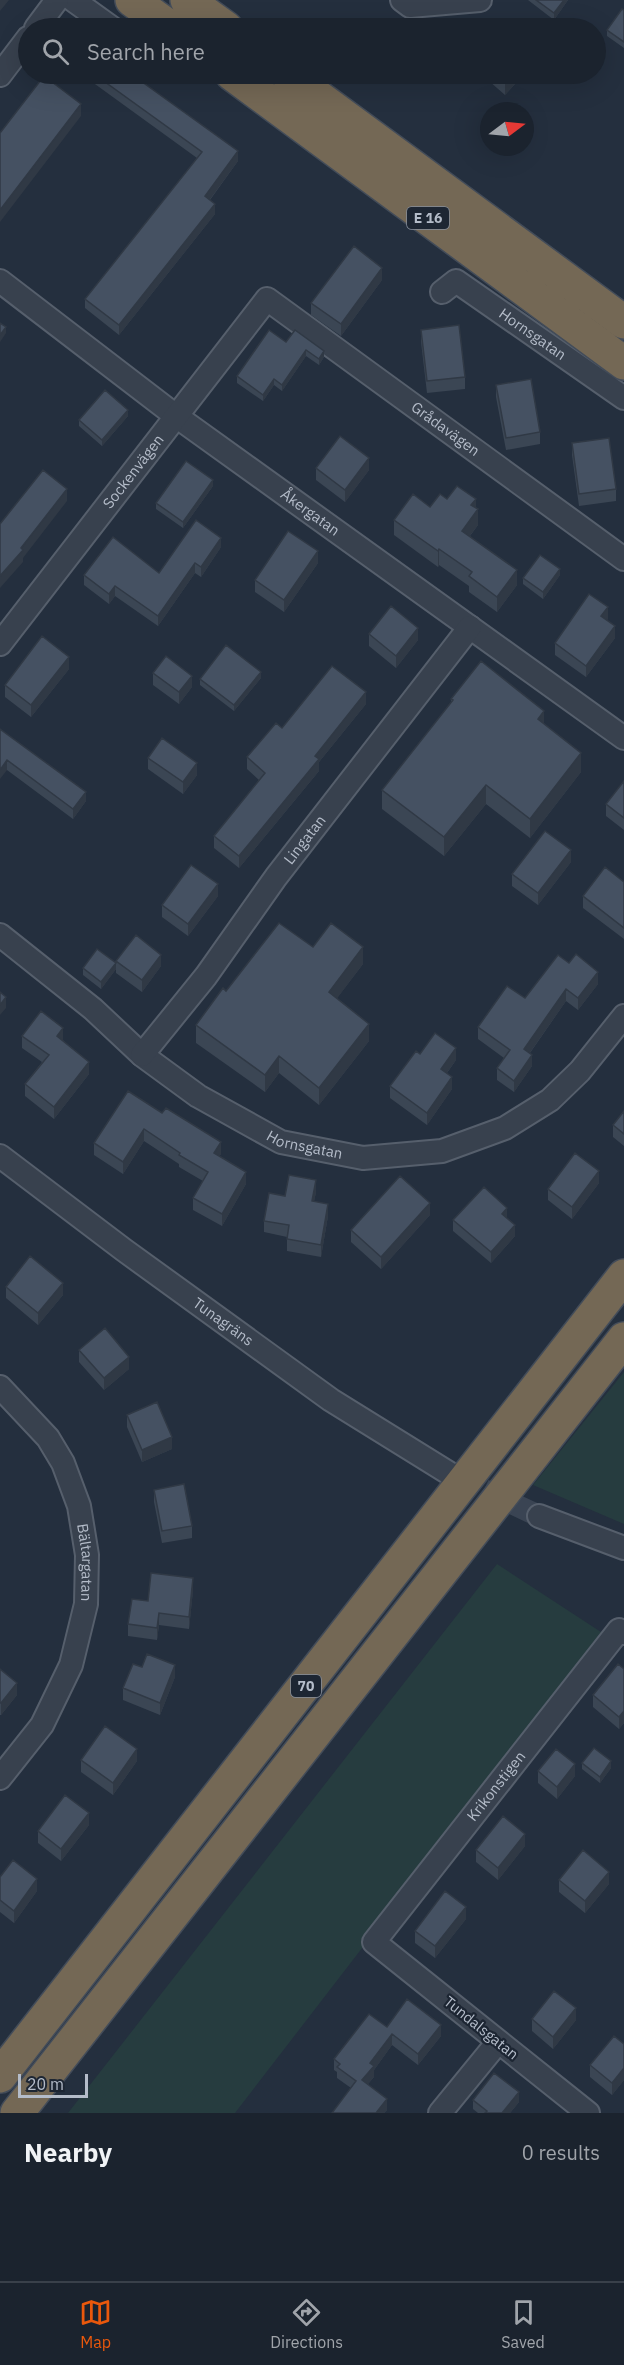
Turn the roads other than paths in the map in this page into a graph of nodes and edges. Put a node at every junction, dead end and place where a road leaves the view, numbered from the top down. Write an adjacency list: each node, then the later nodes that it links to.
1 (57, 0): 7 (street)
2 (73, 0): 8 (street)
3 (132, 0): 9 (highway)
4 (187, 0): 10 (highway)
5 (402, 0): 6 (street)
6 (480, 0)
7 (44, 18)
8 (98, 18)
9 (157, 18)
10 (212, 18)
11 (18, 51): 12 (street)
12 (0, 75)
13 (246, 84): 19 (highway, E 16)
14 (301, 84): 18 (highway, E 16)
15 (0, 281): 21 (street, Åkergatan)
16 (442, 292): 20 (street, Hornsgatan)
17 (267, 299): 21 (street, Sockenvägen); 22 (street, Grådavägen)
18 (624, 322)
19 (624, 363)
20 (624, 398)
21 (176, 416): 23 (street, Åkergatan); 24 (street, Sockenvägen)
22 (624, 559)
23 (470, 627): 25 (street, Åkergatan); 28 (street, Lingatan)
24 (0, 645)
25 (624, 738)
26 (0, 935): 28 (street, Hornsgatan)
27 (624, 1016): 28 (street, Hornsgatan)
28 (142, 1055)
29 (0, 1156): 33 (street, Tunagräns)
30 (624, 1276): 40 (highway, 70)
31 (624, 1339): 41 (highway, 70)
32 (0, 1387): 37 (street, Bältargatan)
33 (452, 1475)
34 (539, 1516): 35 (street)
35 (624, 1548)
36 (622, 1632): 38 (street, Krikonstigen)
37 (0, 1778)
38 (374, 1942): 39 (street, Tundalsgatan)
39 (498, 2042): 42 (street); 43 (street, Tundalsgatan)
40 (0, 2076)
41 (17, 2113)
42 (440, 2113)
43 (588, 2113)

